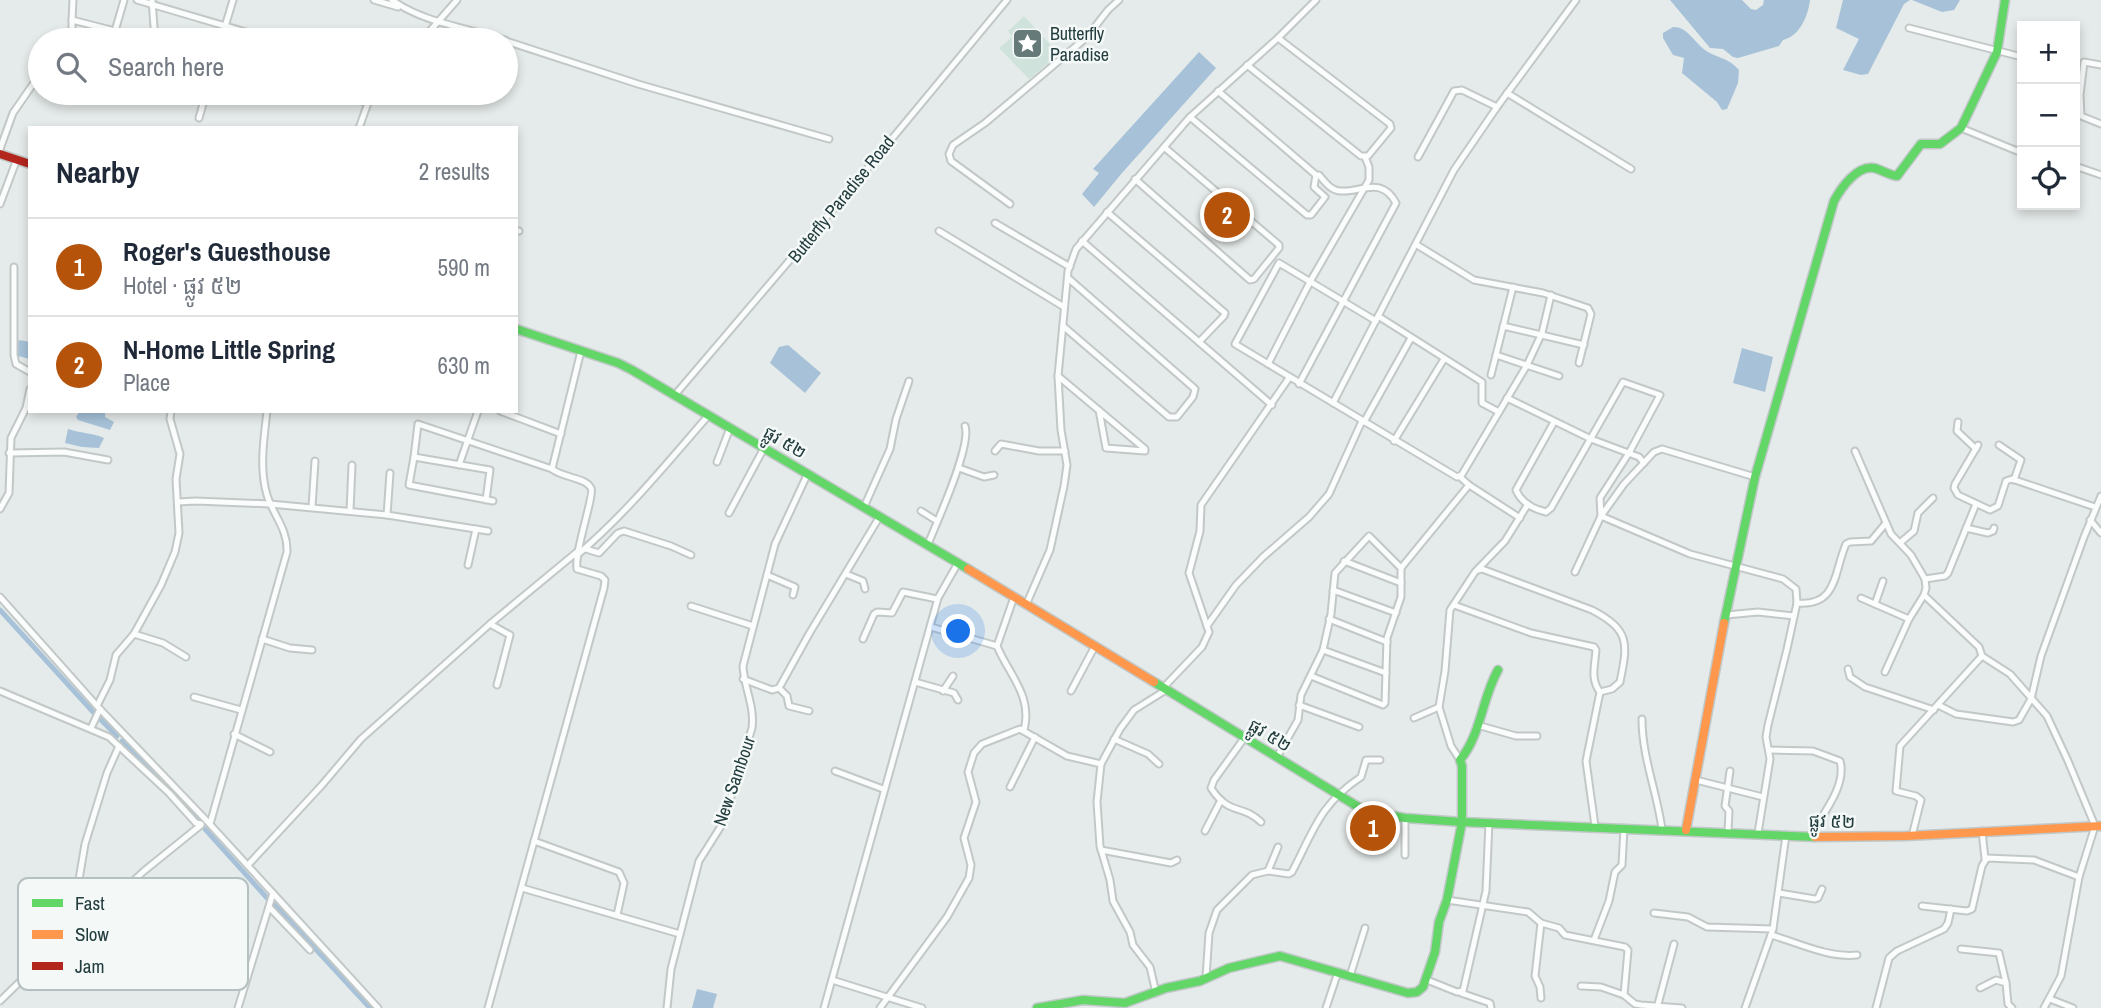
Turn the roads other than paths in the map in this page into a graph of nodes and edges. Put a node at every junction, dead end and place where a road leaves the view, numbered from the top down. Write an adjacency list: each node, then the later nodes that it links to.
1 (74, 0): 15 (street)
2 (124, 0): 20 (street)
3 (137, 0): 13 (street)
4 (233, 0): 17 (street)
5 (374, 0): 14 (street)
6 (392, 0): 14 (street)
7 (457, 0): 16 (street)
8 (1007, 0): 95 (street, Butterfly Paradise Road)
9 (1119, 0): 60 (street)
10 (1315, 0): 26 (street)
11 (1576, 0): 36 (street)
12 (2005, 0): 28 (street)
13 (152, 2): 17 (street); 21 (street)
14 (403, 8): 16 (street)
15 (72, 20): 18 (street); 19 (street)
16 (439, 22): 23 (street); 24 (street)
17 (225, 26): 22 (street)
18 (72, 28)
19 (103, 28)
20 (116, 28)
21 (154, 28)
22 (231, 28)
23 (433, 28)
24 (461, 28)
25 (1909, 28): 28 (street)
26 (1278, 38): 32 (street); 49 (street)
27 (518, 44): 45 (street)
28 (1997, 52): 29 (street); 44 (street)
29 (2017, 56)
30 (2080, 61): 31 (street)
31 (2084, 62): 33 (street); 42 (street)
32 (1247, 65): 35 (street); 49 (street)
33 (2101, 65)
34 (28, 91): 47 (street)
35 (1218, 91): 40 (street); 55 (street)
36 (1507, 93): 39 (street); 54 (street)
37 (203, 105): 41 (street)
38 (367, 105): 43 (street)
39 (1497, 107): 50 (street); 65 (street)
40 (1190, 117): 46 (street); 55 (street)
41 (200, 118)
42 (2101, 124)
43 (360, 126)
44 (1961, 128): 48 (street); 136 (street)
45 (829, 139)
46 (1164, 147): 57 (street); 57 (street)
47 (0, 151): 51 (street)
48 (2017, 151)
49 (1364, 157): 58 (street)
50 (1418, 157)
51 (17, 159): 52 (street); 59 (street)
52 (28, 163)
53 (2080, 168): 56 (street)
54 (1631, 169)
55 (1315, 175): 58 (street)
56 (2101, 175)
57 (1135, 179): 61 (street)
58 (1365, 187): 69 (street); 72 (street)
59 (0, 204)
60 (1010, 204)
61 (1107, 212): 64 (street); 80 (street)
62 (995, 223): 67 (street)
63 (939, 231): 73 (street)
64 (1082, 241): 67 (street); 80 (street)
65 (1417, 245): 70 (street); 74 (street)
66 (14, 267): 88 (street)
67 (1070, 267): 68 (street)
68 (1068, 278): 73 (street); 75 (street)
69 (1311, 280): 72 (street); 86 (street); 86 (street)
70 (1513, 287): 71 (street); 76 (street)
71 (1551, 295): 78 (street); 81 (street)
72 (1344, 300): 74 (street); 94 (street)
73 (1064, 307): 75 (street)
74 (1377, 319): 79 (street); 98 (street)
75 (1063, 326): 90 (street)
76 (1503, 326): 78 (street); 83 (street)
77 (518, 330): 82 (street, ផ្លូវ ៥២)
78 (1542, 333): 81 (street); 87 (street)
79 (1411, 338): 84 (street); 107 (street)
80 (1199, 342): 99 (street)
81 (1584, 345): 85 (street)
82 (581, 351): 95 (street, ផ្លូវ ៥២); 112 (street)
83 (1496, 355): 87 (street); 89 (street)
84 (1444, 359): 101 (street); 115 (street)
85 (1579, 363)
86 (1268, 364): 92 (street)
87 (1527, 365): 91 (street); 97 (street)
88 (28, 371)
89 (1491, 375)
90 (1058, 376): 100 (street); 119 (street)
91 (1559, 376)
92 (1289, 378): 94 (street); 99 (street)
93 (909, 381): 146 (street)
94 (1299, 384): 98 (street)
95 (674, 396): 106 (street, ផ្លូវ ៥២)
96 (28, 398): 121 (street)
97 (1507, 398): 101 (street); 108 (street)
98 (1333, 403): 107 (street)
99 (1272, 405): 201 (street)
100 (1099, 410): 100 (street)
101 (1499, 412): 135 (street)
102 (171, 413): 141 (street)
103 (267, 413): 142 (street)
104 (477, 413): 114 (street)
105 (505, 413): 112 (street)
106 (708, 416): 111 (street, ផ្លូវ ៥២); 166 (street)
107 (1363, 422): 115 (street); 201 (street)
108 (1554, 422): 113 (street); 143 (street)
109 (1958, 422): 144 (street)
110 (965, 426): 130 (street)
111 (730, 429): 117 (street, ផ្លូវ ៥២); 126 (street)
112 (561, 434): 131 (street)
113 (1591, 439): 122 (street); 122 (street); 143 (street)
114 (468, 440): 123 (street); 129 (street); 131 (street)
115 (1394, 441): 135 (street)
116 (1999, 445): 137 (street)
117 (764, 448): 133 (street, ផ្លូវ ៥២); 151 (street)
118 (995, 451): 119 (street)
119 (1065, 451): 191 (street)
120 (1855, 451): 158 (street)
121 (9, 453): 124 (street); 148 (street)
122 (1629, 453): 127 (street); 154 (street)
123 (414, 457): 129 (street); 129 (street)
124 (108, 460)
125 (315, 461): 145 (street)
126 (717, 462)
127 (1644, 463): 136 (street); 154 (street)
128 (352, 465): 149 (street)
129 (459, 465)
130 (959, 468): 134 (street); 157 (street)
131 (552, 469): 167 (street)
132 (390, 473): 152 (street)
133 (808, 474): 146 (street, ផ្លូវ ៥២); 176 (street, New Sambour)
134 (994, 475)
135 (1459, 476): 138 (street)
136 (1755, 477): 172 (street)
137 (2014, 480): 144 (street); 147 (street)
138 (1469, 485): 155 (street); 173 (street)
139 (2101, 496): 147 (street)
140 (1933, 498): 164 (street)
141 (178, 502): 142 (street); 203 (street)
142 (270, 504): 145 (street); 204 (street)
143 (1528, 504): 155 (street)
144 (1976, 504): 159 (street)
145 (312, 507): 149 (street)
146 (864, 507): 153 (street, ផ្លូវ ៥២)
147 (2095, 507): 156 (street)
148 (0, 509)
149 (350, 511): 152 (street)
150 (921, 511): 157 (street)
151 (729, 513)
152 (387, 515): 161 (street)
153 (880, 516): 165 (street, ផ្លូវ ៥២); 177 (street)
154 (1601, 516): 172 (street); 175 (street)
155 (1520, 518): 174 (street)
156 (2090, 520): 163 (street); 230 (street)
157 (937, 521): 165 (street)
158 (1886, 523): 164 (street); 189 (street)
159 (1966, 528): 160 (street); 178 (street)
160 (1994, 528)
161 (476, 529): 162 (street); 171 (street)
162 (488, 531)
163 (2101, 533)
164 (1901, 542): 178 (street)
165 (928, 544): 170 (street, ផ្លូវ ៥២)
166 (586, 549): 167 (street); 168 (street)
167 (577, 553): 199 (street); 284 (street)
168 (691, 555)
169 (1344, 561): 173 (street); 180 (street); 182 (street)
170 (958, 564): 186 (street, ផ្លូវ ៥២); 188 (street)
171 (468, 565)
172 (1735, 566): 189 (street); 195 (street)
173 (1401, 568): 180 (street)
174 (1478, 570): 192 (street); 227 (street)
175 (1575, 572)
176 (768, 575): 183 (street); 200 (street, New Sambour)
177 (846, 575): 181 (street); 222 (street)
178 (1925, 579): 184 (street)
179 (1883, 581): 190 (street)
180 (1401, 583): 194 (street)
181 (865, 589)
182 (1333, 590): 194 (street); 197 (street)
183 (793, 595)
184 (1924, 595): 198 (street); 211 (street)
185 (0, 597): 233 (street)
186 (1014, 597): 191 (street, ផ្លូវ ៥២); 207 (street)
187 (1861, 598): 190 (street)
188 (937, 599): 202 (street); 205 (street)
189 (1797, 603): 196 (street)
190 (1875, 604): 198 (street)
191 (1026, 605): 208 (street, ផ្លូវ ៥២)
192 (1454, 605): 227 (street); 232 (street)
193 (691, 606): 200 (street)
194 (1396, 613): 206 (street)
195 (1726, 615): 196 (street); 259 (street)
196 (1794, 616): 250 (street)
197 (1328, 619): 206 (street); 210 (street)
198 (1909, 619): 215 (street)
199 (490, 624): 221 (street); 290 (street)
200 (753, 626): 219 (street, New Sambour)
201 (1207, 626): 223 (street)
202 (931, 627): 207 (street); 220 (street)
203 (134, 634): 212 (street); 233 (street)
204 (262, 639): 209 (street); 235 (street)
205 (863, 639)
206 (1387, 642): 216 (street)
207 (997, 646): 242 (street)
208 (1095, 646): 223 (street, ផ្លូវ ៥២); 226 (street)
209 (312, 650)
210 (1323, 650): 216 (street); 218 (street)
211 (1982, 656): 230 (street); 234 (street)
212 (186, 657)
213 (1848, 669): 234 (street)
214 (1498, 670): 239 (street)
215 (1885, 672)
216 (1386, 673): 218 (street)
217 (953, 676): 225 (street)
218 (1311, 676): 231 (street)
219 (743, 679): 222 (street); 309 (street, New Sambour)
220 (915, 682): 225 (street); 262 (street)
221 (497, 685)
222 (779, 688): 236 (street)
223 (1164, 689): 247 (street, ផ្លូវ ៥២); 248 (street)
224 (0, 691): 241 (street)
225 (943, 691): 229 (street)
226 (1071, 691)
227 (1600, 692): 272 (street)
228 (194, 697): 235 (street)
229 (958, 699)
230 (2031, 699): 234 (street); 273 (street)
231 (1299, 705): 240 (street); 252 (street)
232 (1439, 707): 237 (street); 254 (street)
233 (98, 708): 241 (street); 243 (street)
234 (1936, 708): 282 (street)
235 (241, 710): 244 (street)
236 (809, 711)
237 (1414, 718)
238 (1642, 719): 275 (street)
239 (1477, 725): 245 (street); 254 (street)
240 (1359, 727)
241 (91, 728): 249 (street)
242 (1024, 730): 246 (street); 329 (street)
243 (123, 734): 249 (street); 267 (street)
244 (234, 734): 251 (street); 267 (street)
245 (1537, 736)
246 (1035, 737): 255 (street); 260 (street)
247 (1245, 737): 252 (street, ផ្លូវ ៥២); 265 (street)
248 (1114, 739): 255 (street); 256 (street)
249 (117, 744): 271 (street); 293 (street)
250 (1769, 750): 264 (street); 283 (street)
251 (270, 752)
252 (1277, 757): 263 (street, ផ្លូវ ៥២)
253 (1380, 760): 263 (street)
254 (1460, 761): 269 (street)
255 (1101, 764): 286 (street)
256 (1159, 764)
257 (835, 771): 262 (street)
258 (1730, 771): 261 (street)
259 (1696, 780): 261 (street); 276 (street)
260 (1010, 787)
261 (1727, 787): 264 (street); 279 (street)
262 (883, 789): 319 (street)
263 (1337, 794): 266 (street, ផ្លូវ ៥២); 291 (street)
264 (1763, 797): 280 (street)
265 (1221, 800): 268 (street); 277 (street)
266 (1405, 818): 269 (street, ផ្លូវ ៥២); 287 (street)
267 (208, 822): 271 (street); 290 (street)
268 (1261, 822)
269 (1462, 822): 270 (street, ផ្លូវ ៥២); 299 (street)
270 (1489, 822): 272 (street, ផ្លូវ ៥២); 302 (street)
271 (201, 825): 294 (street)
272 (1595, 826): 274 (street, ផ្លូវ ៥២)
273 (2098, 826): 278 (street, ផ្លូវ ៥២); 292 (street)
274 (1624, 828): 275 (street, ផ្លូវ ៥២); 310 (street)
275 (1662, 829): 276 (street, ផ្លូវ ៥២)
276 (1686, 830): 279 (street, ផ្លូវ ៥២)
277 (1205, 831)
278 (1982, 831): 282 (street, ផ្លូវ ៥២); 288 (street)
279 (1728, 832): 280 (street, ផ្លូវ ៥២)
280 (1758, 833): 281 (street, ផ្លូវ ៥២)
281 (1786, 835): 283 (street, ផ្លូវ ៥២); 298 (street)
282 (1912, 835): 283 (street, ផ្លូវ ៥២)
283 (1810, 836)
284 (534, 841): 295 (street); 305 (street)
285 (1278, 847): 291 (street)
286 (1101, 850): 289 (street); 326 (street)
287 (1405, 855)
288 (1985, 859): 292 (street); 303 (street)
289 (1177, 860)
290 (248, 865): 297 (street)
291 (1268, 871): 318 (street)
292 (2079, 877): 331 (street)
293 (79, 878)
294 (136, 878)
295 (522, 888): 305 (street); 337 (street)
296 (1822, 890): 298 (street)
297 (273, 893): 301 (street); 336 (street)
298 (1779, 893): 308 (street)
299 (1447, 900): 302 (street); 320 (street)
300 (1922, 906): 303 (street)
301 (269, 907): 313 (street); 316 (street)
302 (1483, 907): 306 (street); 327 (street)
303 (1951, 909): 347 (street)
304 (1654, 913): 308 (street)
305 (617, 915): 309 (street)
306 (1541, 923): 310 (street); 330 (street)
307 (1365, 928): 317 (street)
308 (1772, 932): 314 (street); 346 (street)
309 (680, 934): 338 (street, New Sambour)
310 (1594, 940): 328 (street)
311 (1674, 944): 334 (street)
312 (1961, 948): 321 (street)
313 (310, 950)
314 (1857, 955)
315 (1338, 972): 317 (street); 318 (street); 343 (street)
316 (248, 975)
317 (1350, 976): 320 (street)
318 (1206, 977): 326 (street)
319 (832, 980): 329 (street); 339 (street)
320 (1427, 980): 327 (street)
321 (2006, 983): 324 (street); 348 (street)
322 (18, 984): 332 (street)
323 (1581, 986): 328 (street)
324 (1980, 988)
325 (244, 990): 335 (street)
326 (1156, 993): 333 (street)
327 (1461, 993): 344 (street)
328 (1624, 995): 334 (street)
329 (888, 998): 340 (street); 341 (street)
330 (1541, 998)
331 (2050, 999): 349 (street); 350 (street)
332 (0, 1001)
333 (1074, 1005): 342 (street)
334 (1658, 1007): 345 (street)
335 (238, 1008)
336 (378, 1008)
337 (488, 1008)
338 (667, 1008)
339 (824, 1008)
340 (880, 1008)
341 (922, 1008)
342 (1037, 1008)
343 (1326, 1008)
344 (1491, 1008)
345 (1682, 1008)
346 (1747, 1008)
347 (1876, 1008)
348 (2012, 1008)
349 (2044, 1008)
350 (2073, 1008)

